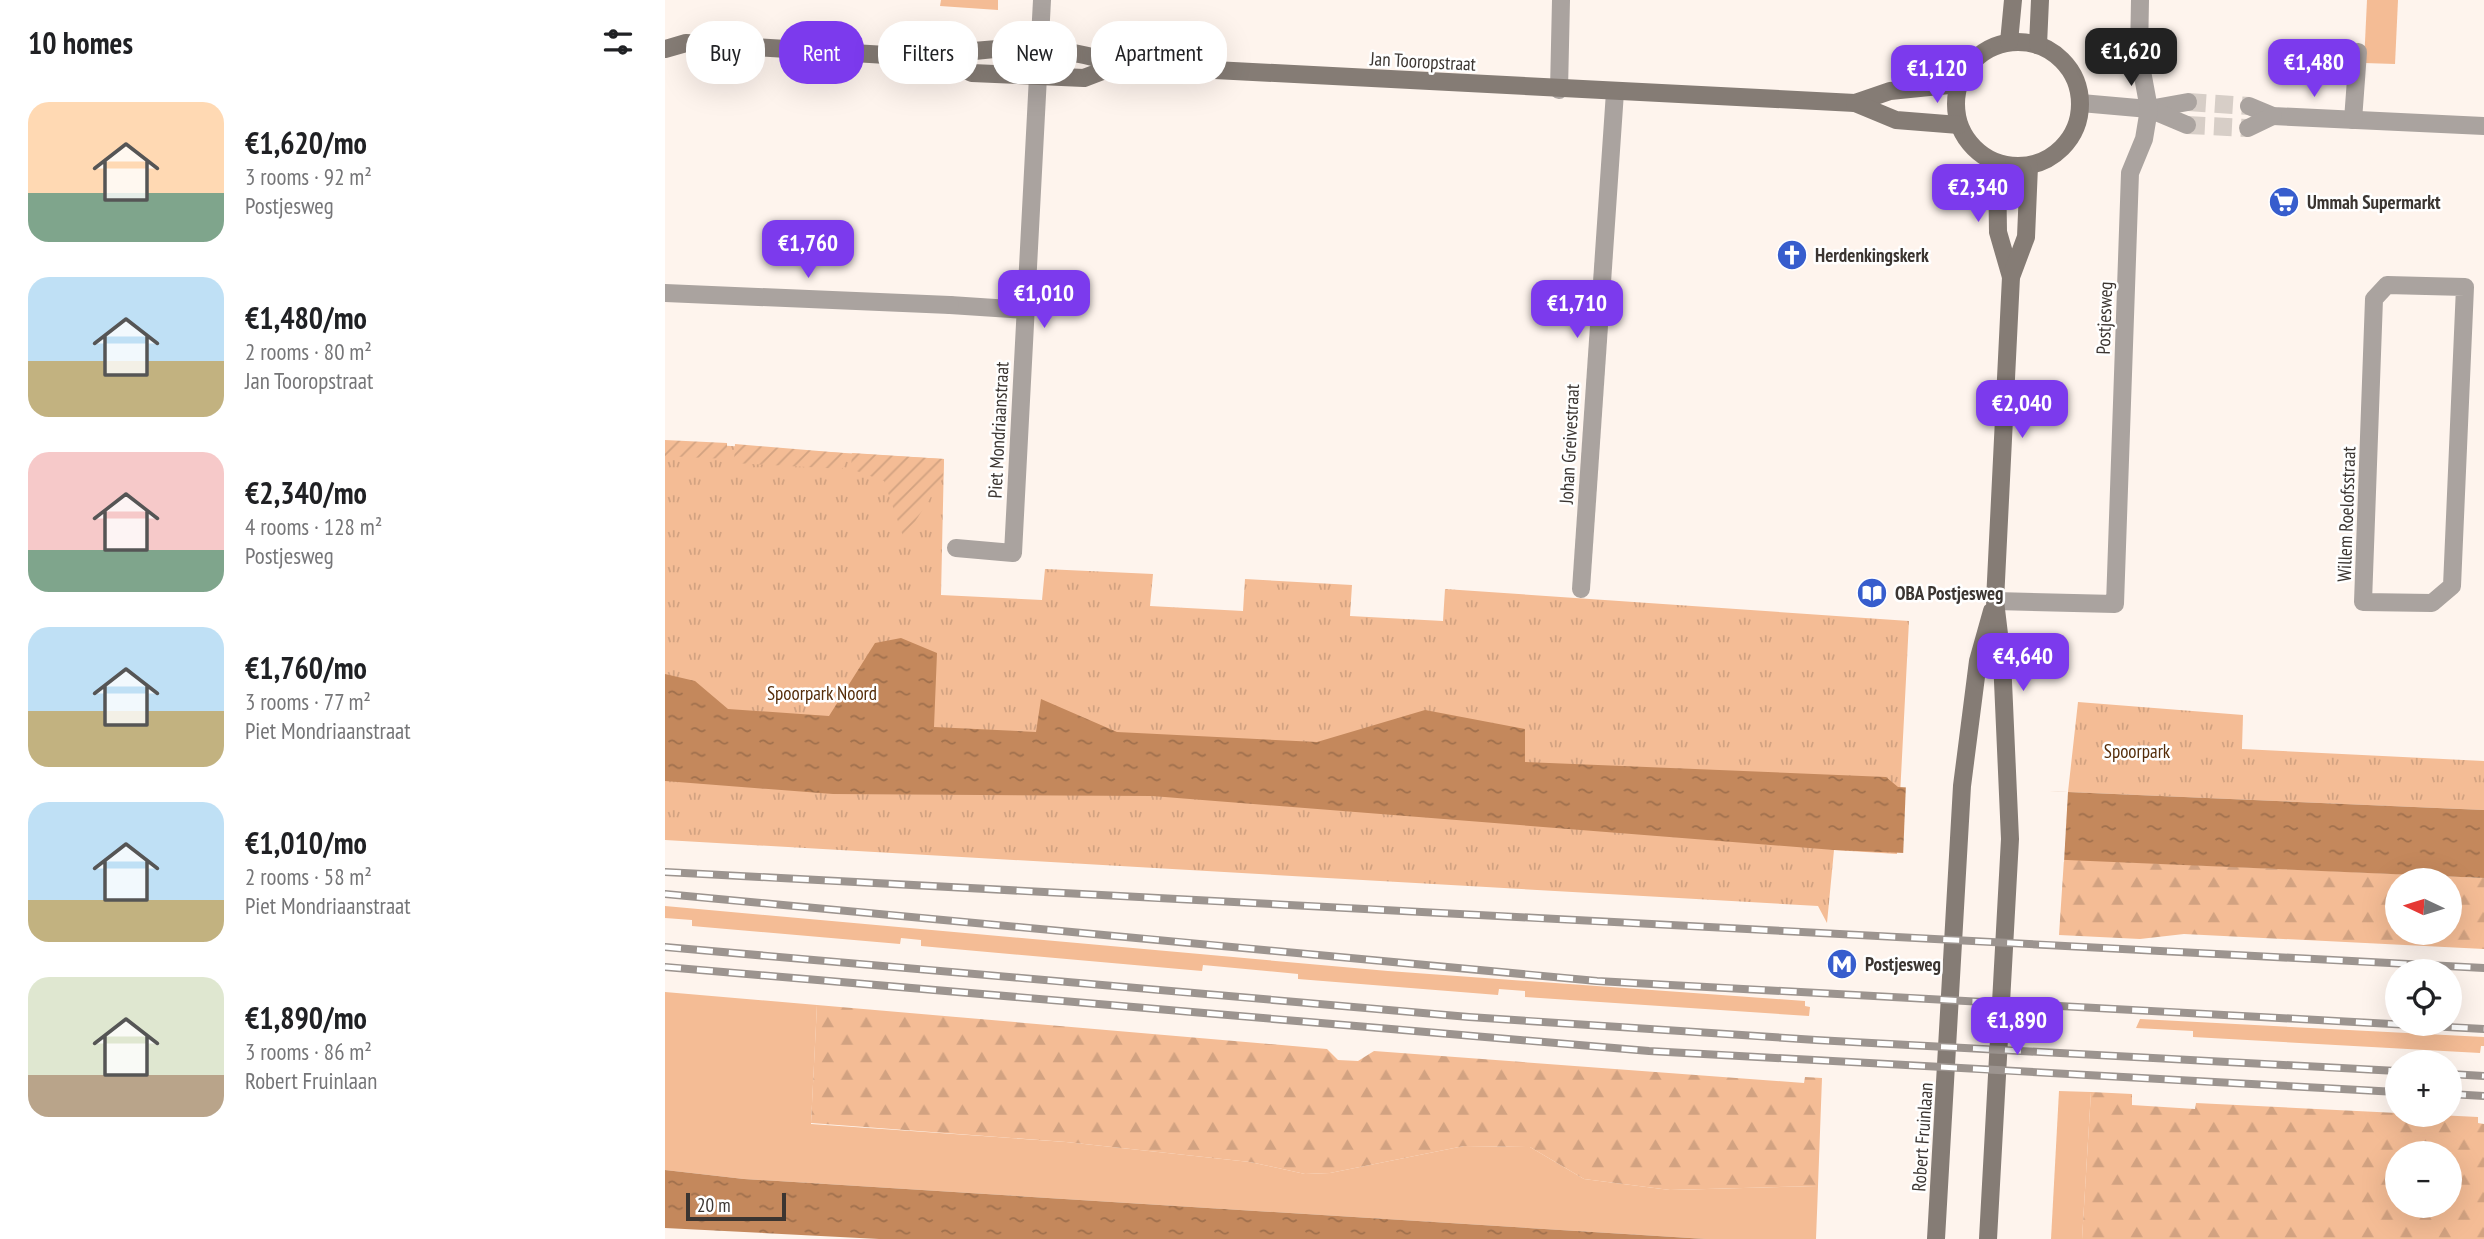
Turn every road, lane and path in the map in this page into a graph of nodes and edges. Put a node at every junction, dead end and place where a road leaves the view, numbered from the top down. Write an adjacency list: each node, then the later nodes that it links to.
1 (1042, 0): 6 (street, Piet Mondriaanstraat)
2 (1561, 0): 18 (street)
3 (2014, 0): 8 (street)
4 (2041, 0): 10 (street)
5 (2140, 0): 24 (street, Postjesweg)
6 (1041, 21)
7 (665, 33): 9 (street, Jan Tooropstraat)
8 (2009, 42): 10 (street); 17 (street)
9 (686, 43): 12 (street, Jan Tooropstraat)
10 (2038, 45): 22 (street)
11 (765, 48): 14 (street, Jan Tooropstraat)
12 (665, 49)
13 (2358, 52): 26 (street)
14 (878, 55)
15 (1227, 71): 18 (street, Jan Tooropstraat)
16 (1039, 84): 37 (street, Piet Mondriaanstraat)
17 (1959, 84): 21 (street, Jan Tooropstraat); 27 (street)
18 (1559, 90): 19 (street, Jan Tooropstraat)
19 (1615, 92): 21 (street, Jan Tooropstraat); 39 (street, Johan Greivestraat)
20 (2188, 102): 24 (street)
21 (1855, 103): 27 (street, Jan Tooropstraat)
22 (2081, 103): 24 (street); 32 (street)
23 (2249, 106): 25 (street)
24 (2149, 109): 28 (street); 40 (street, Postjesweg)
25 (2273, 116): 26 (street); 30 (street)
26 (2353, 120): 29 (street)
27 (1959, 125): 31 (street)
28 (2187, 125)
29 (2484, 126)
30 (2248, 128)
31 (1997, 163): 32 (street); 33 (street)
32 (2029, 166): 33 (street)
33 (2011, 277): 40 (street)
34 (2465, 287): 34 (street, Willem Roelofsstraat); 35 (street, Willem Roelofsstraat)
35 (2484, 288)
36 (665, 293): 37 (street)
37 (1026, 310): 38 (street, Piet Mondriaanstraat)
38 (956, 548)
39 (1581, 589)
40 (1994, 601): 41 (street, Robert Fruinlaan); 42 (street)
41 (1936, 1239)
42 (1988, 1239)

